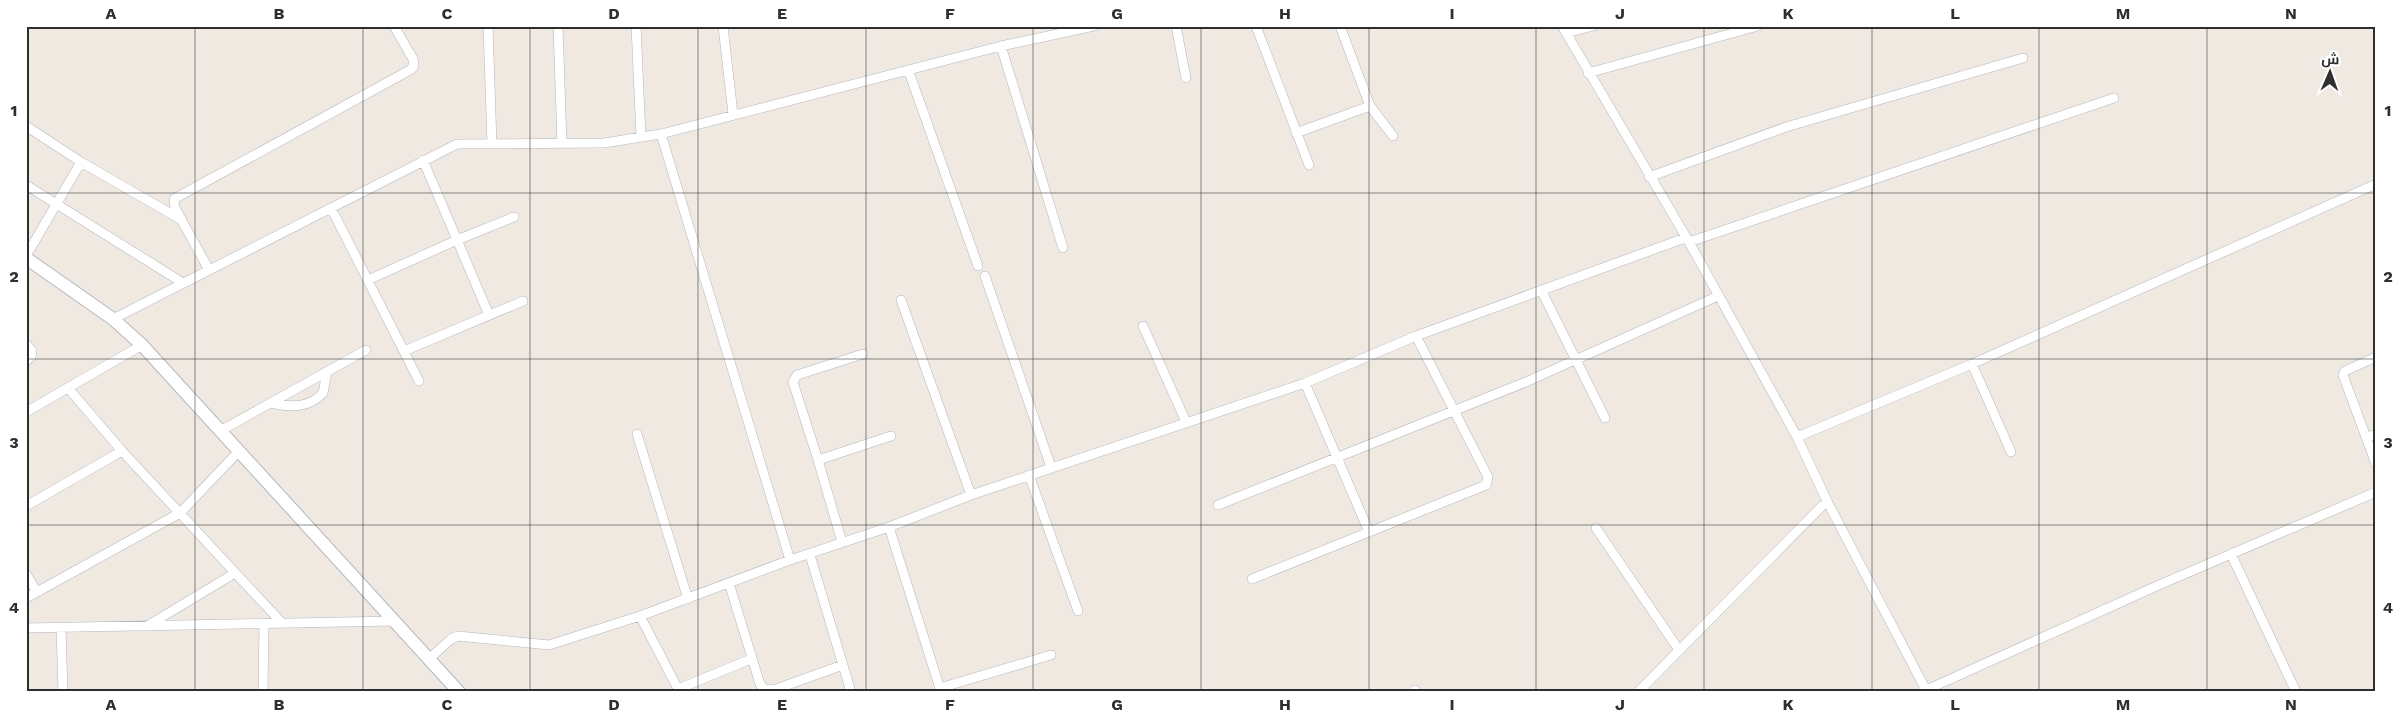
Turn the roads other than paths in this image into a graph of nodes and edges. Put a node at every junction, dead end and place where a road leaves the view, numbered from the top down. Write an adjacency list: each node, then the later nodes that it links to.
1 (394, 26): 37 (street)
2 (488, 26): 26 (street)
3 (558, 26): 27 (street)
4 (636, 26): 25 (street)
5 (723, 26): 20 (street)
6 (1094, 26): 13 (street)
7 (1176, 26): 17 (street)
8 (1256, 26): 22 (street)
9 (1340, 26): 19 (street)
10 (1593, 26): 12 (street)
11 (1758, 26): 16 (street)
12 (1564, 30): 16 (street)
13 (1002, 46): 15 (street); 40 (street)
14 (2023, 58): 31 (street)
15 (909, 72): 20 (street); 42 (street)
16 (1588, 73): 31 (street)
17 (1186, 78)
18 (2114, 98): 39 (street)
19 (1370, 106): 22 (street); 24 (street)
20 (733, 114): 23 (street)
21 (26, 126): 29 (street)
22 (1296, 133): 30 (street)
23 (661, 134): 25 (street); 99 (street)
24 (1392, 136)
25 (641, 137): 27 (street)
26 (492, 144): 27 (street); 28 (street)
27 (562, 144)
28 (423, 160): 35 (street); 38 (street)
29 (81, 162): 34 (street); 37 (street)
30 (1309, 165)
31 (1649, 177): 39 (street)
32 (2376, 184): 63 (street)
33 (26, 185): 34 (street)
34 (57, 204): 41 (street); 46 (street)
35 (331, 208): 43 (street); 45 (street)
36 (514, 217): 38 (street)
37 (182, 220): 43 (street)
38 (456, 240): 45 (street); 51 (street)
39 (1687, 240): 47 (street); 48 (street)
40 (1063, 248)
41 (26, 257): 52 (main road)
42 (978, 266)
43 (209, 270): 46 (street)
44 (985, 276): 85 (street)
45 (368, 280): 58 (street)
46 (183, 283): 52 (street)
47 (1541, 290): 54 (street); 61 (street)
48 (1718, 296): 61 (street); 77 (street)
49 (523, 300): 51 (street)
50 (901, 300): 88 (street)
51 (489, 315): 58 (street)
52 (113, 318): 56 (main road)
53 (1143, 326): 72 (street)
54 (1416, 336): 66 (street); 69 (street)
55 (26, 344): 62 (street)
56 (142, 345): 67 (street); 73 (main road)
57 (366, 350): 64 (street)
58 (404, 351): 65 (street)
59 (863, 354): 83 (street)
60 (2376, 357): 78 (street)
61 (1575, 360): 69 (street); 71 (street)
62 (26, 361)
63 (1972, 364): 77 (street); 81 (street)
64 (327, 372): 68 (street); 68 (street)
65 (419, 381)
66 (1305, 383): 72 (street); 82 (street)
67 (68, 388): 70 (street); 79 (street)
68 (270, 403): 73 (street)
69 (1455, 410): 82 (street); 95 (street)
70 (26, 412)
71 (1605, 418)
72 (1186, 422): 85 (street)
73 (220, 431): 80 (main road)
74 (637, 434): 106 (street)
75 (2376, 434): 78 (street)
76 (891, 436): 83 (street)
77 (1797, 437): 89 (street)
78 (2366, 438): 84 (street)
79 (122, 451): 91 (street); 92 (street)
80 (239, 451): 92 (street); 109 (main road)
81 (2011, 452)
82 (1337, 457): 90 (street); 95 (street)
83 (818, 460): 96 (street)
84 (2376, 464)
85 (1051, 467): 86 (street)
86 (1029, 475): 88 (street); 107 (street)
87 (2376, 492): 97 (street)
88 (971, 495): 93 (street)
89 (1827, 501): 115 (street); 122 (street)
90 (1218, 505)
91 (26, 506)
92 (180, 513): 100 (street); 104 (street)
93 (889, 527): 96 (street); 121 (street)
94 (1596, 528): 115 (street)
95 (1369, 532): 102 (street)
96 (842, 542): 98 (street)
97 (2231, 554): 122 (street); 128 (street)
98 (810, 555): 99 (street); 119 (street)
99 (790, 560): 103 (street)
100 (235, 573): 111 (street); 112 (street)
101 (26, 574): 104 (street)
102 (1252, 579)
103 (729, 583): 106 (street); 117 (street)
104 (36, 592): 105 (street)
105 (26, 598)
106 (688, 599): 108 (street)
107 (1078, 611)
108 (640, 616): 118 (street); 120 (street)
109 (394, 621): 111 (street); 118 (main road)
110 (264, 623): 111 (street); 112 (street); 124 (street)
111 (282, 623)
112 (146, 626): 114 (street)
113 (26, 628): 114 (street)
114 (61, 628): 123 (street)
115 (1679, 650): 127 (street)
116 (1051, 655): 121 (street)
117 (752, 658): 119 (street); 120 (street)
118 (429, 659): 125 (main road)
119 (843, 665): 126 (street)
120 (675, 690)
121 (940, 690)
122 (1926, 691)
123 (62, 692)
124 (263, 692)
125 (459, 692)
126 (851, 692)
127 (1638, 692)
128 (2296, 692)

